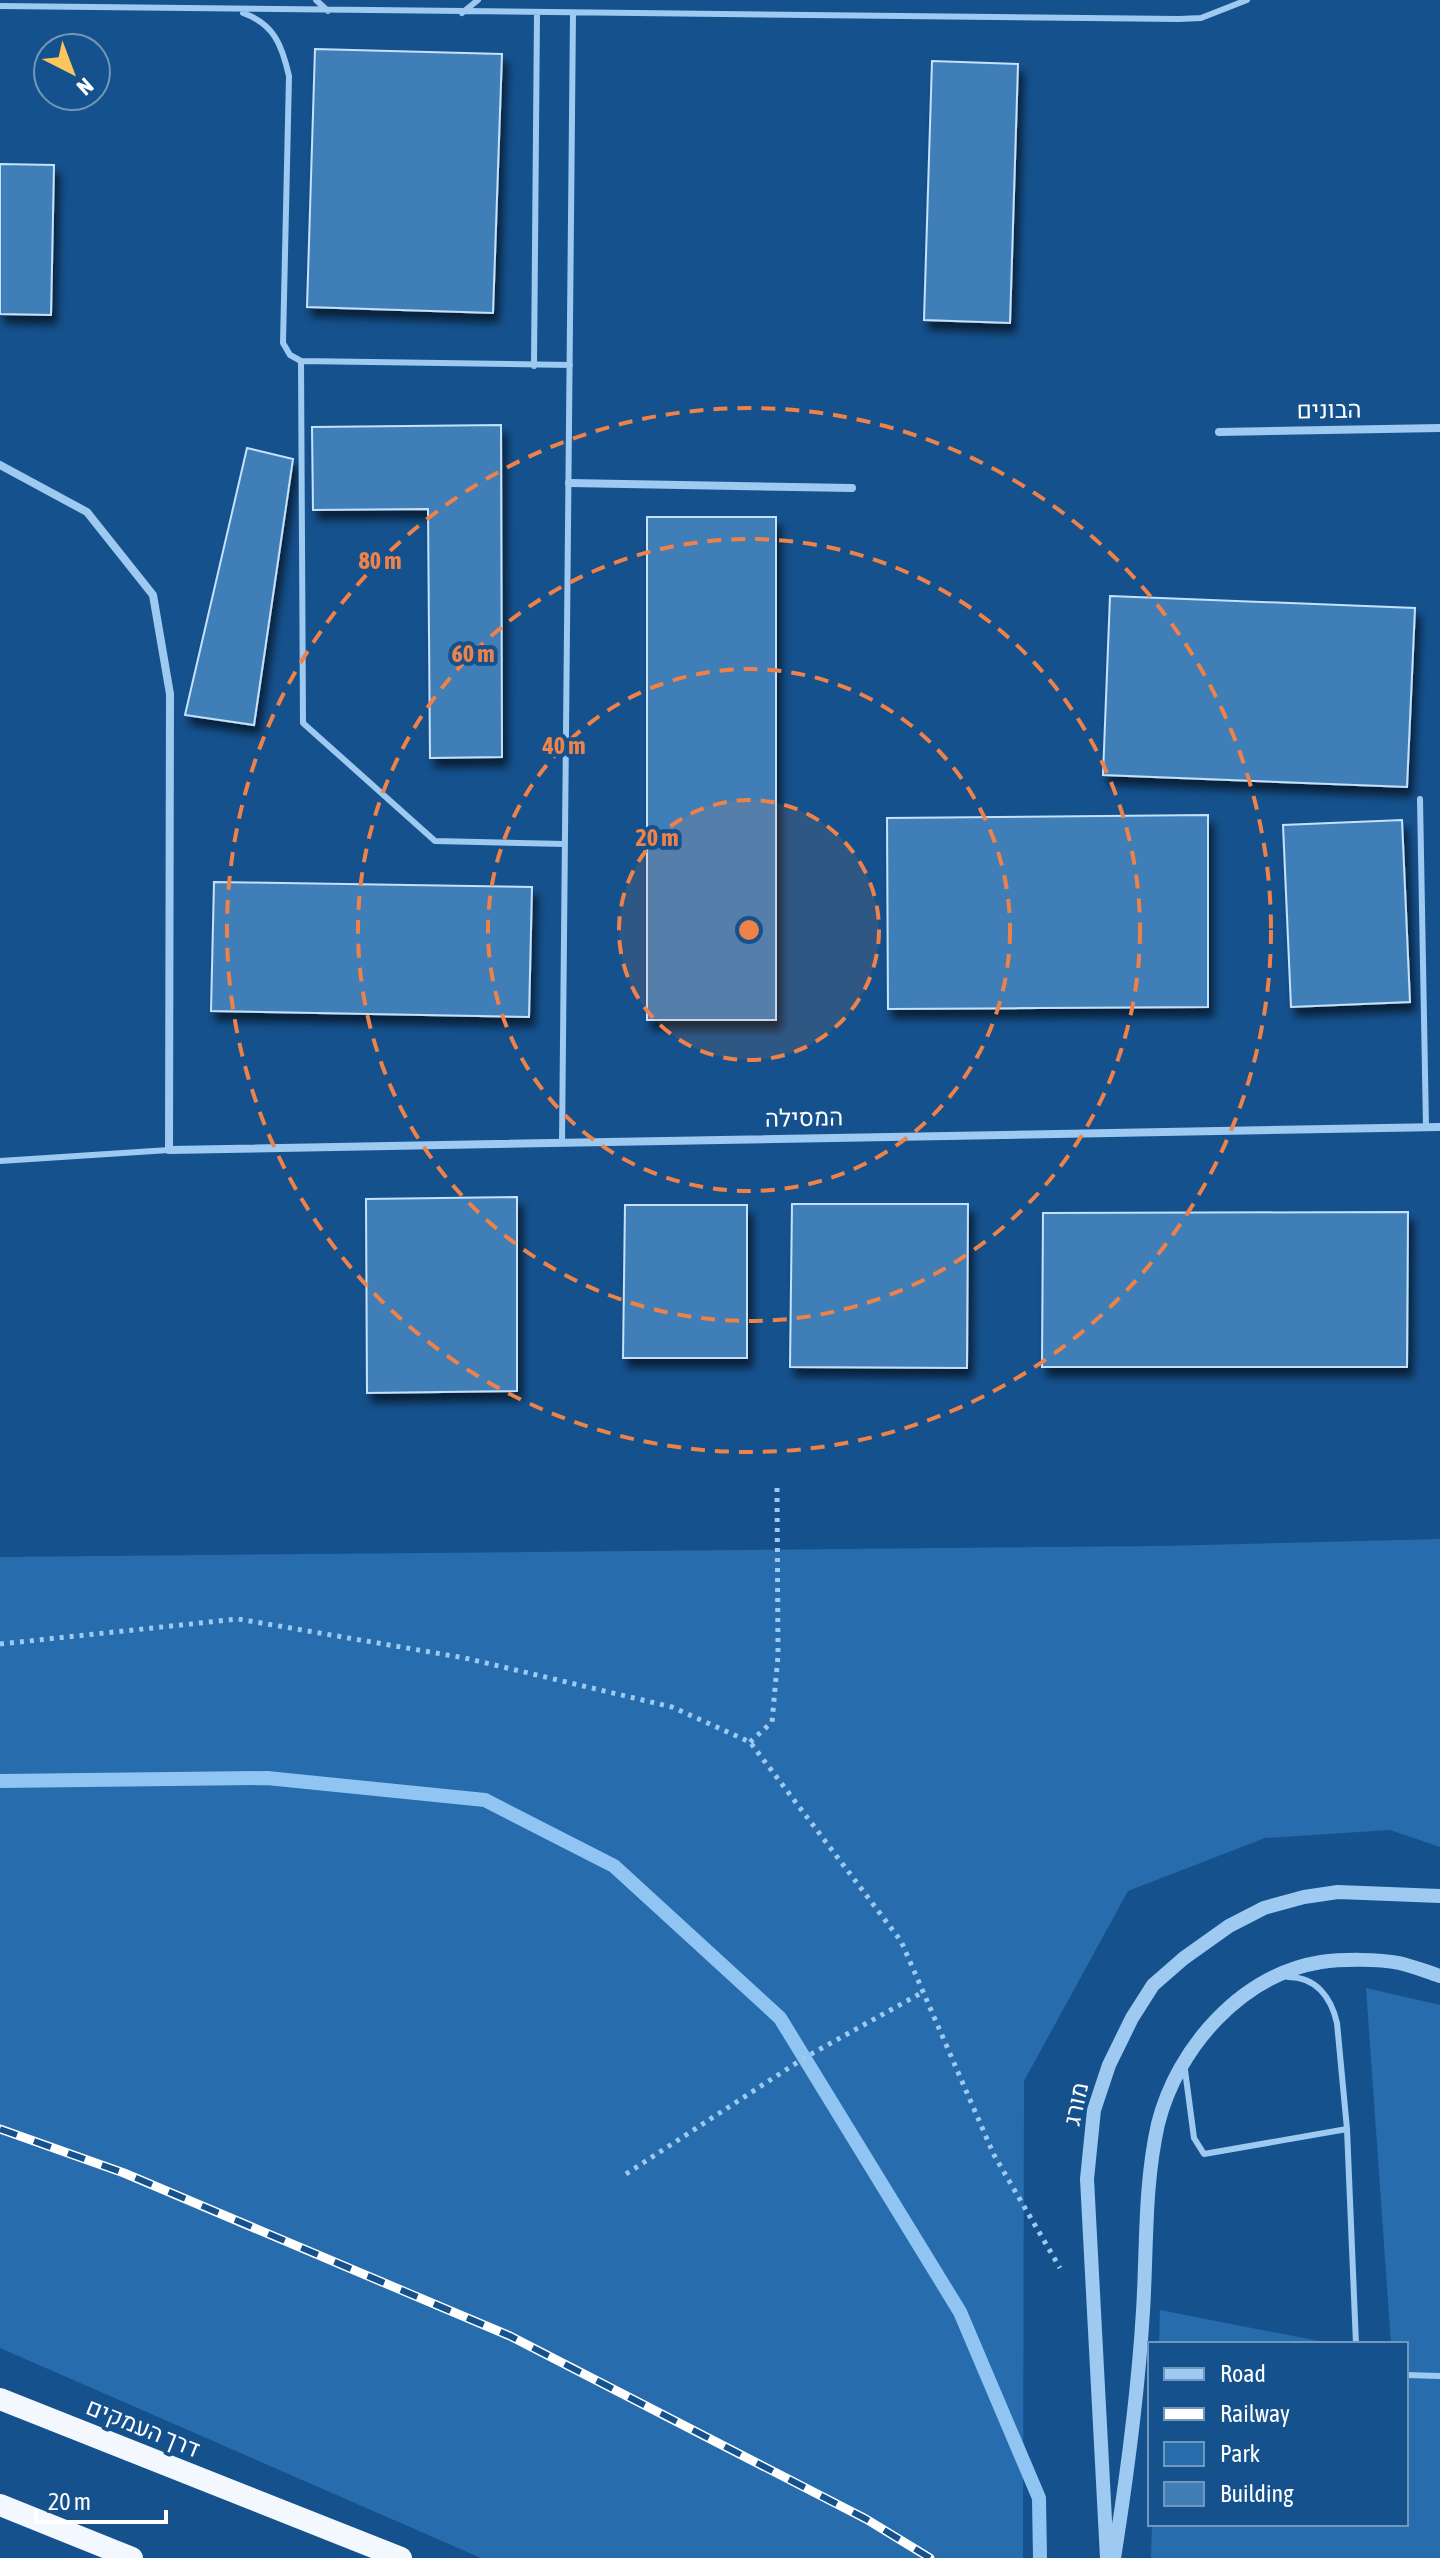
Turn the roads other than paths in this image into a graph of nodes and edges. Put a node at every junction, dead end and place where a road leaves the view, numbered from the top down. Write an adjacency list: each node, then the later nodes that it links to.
1 (316, 0): 6 (lane)
2 (478, 0): 7 (lane)
3 (1247, 0): 9 (lane)
4 (0, 6): 5 (lane)
5 (236, 10): 6 (lane); 10 (lane)
6 (328, 11): 7 (lane)
7 (462, 13): 8 (lane)
8 (537, 13): 9 (lane); 12 (lane)
9 (573, 13): 11 (lane)
10 (301, 361): 12 (lane); 19 (lane)
11 (570, 365): 12 (lane); 16 (lane)
12 (534, 366)
13 (1440, 428): 14 (street, הבונים)
14 (1219, 432)
15 (0, 465): 23 (street)
16 (569, 483): 17 (street); 19 (lane)
17 (852, 488)
18 (1420, 799): 20 (lane)
19 (565, 844): 22 (lane)
20 (1426, 1127): 21 (street, המסילה); 22 (street, המסילה)
21 (1440, 1127)
22 (562, 1143): 23 (street, המסילה)
23 (169, 1150): 24 (lane)
24 (0, 1161)
25 (1440, 1896): 37 (street, מורג)
26 (1275, 1976): 27 (street); 28 (street); 29 (lane)
27 (1440, 1976)
28 (1184, 2060): 29 (lane); 38 (street)
29 (1347, 2129): 30 (lane)
30 (1356, 2342)
31 (1408, 2375): 32 (lane)
32 (1440, 2376)
33 (0, 2399): 36 (highway, דרך העמקים)
34 (0, 2505): 35 (highway)
35 (132, 2558)
36 (401, 2558)
37 (1107, 2558)
38 (1114, 2558)

